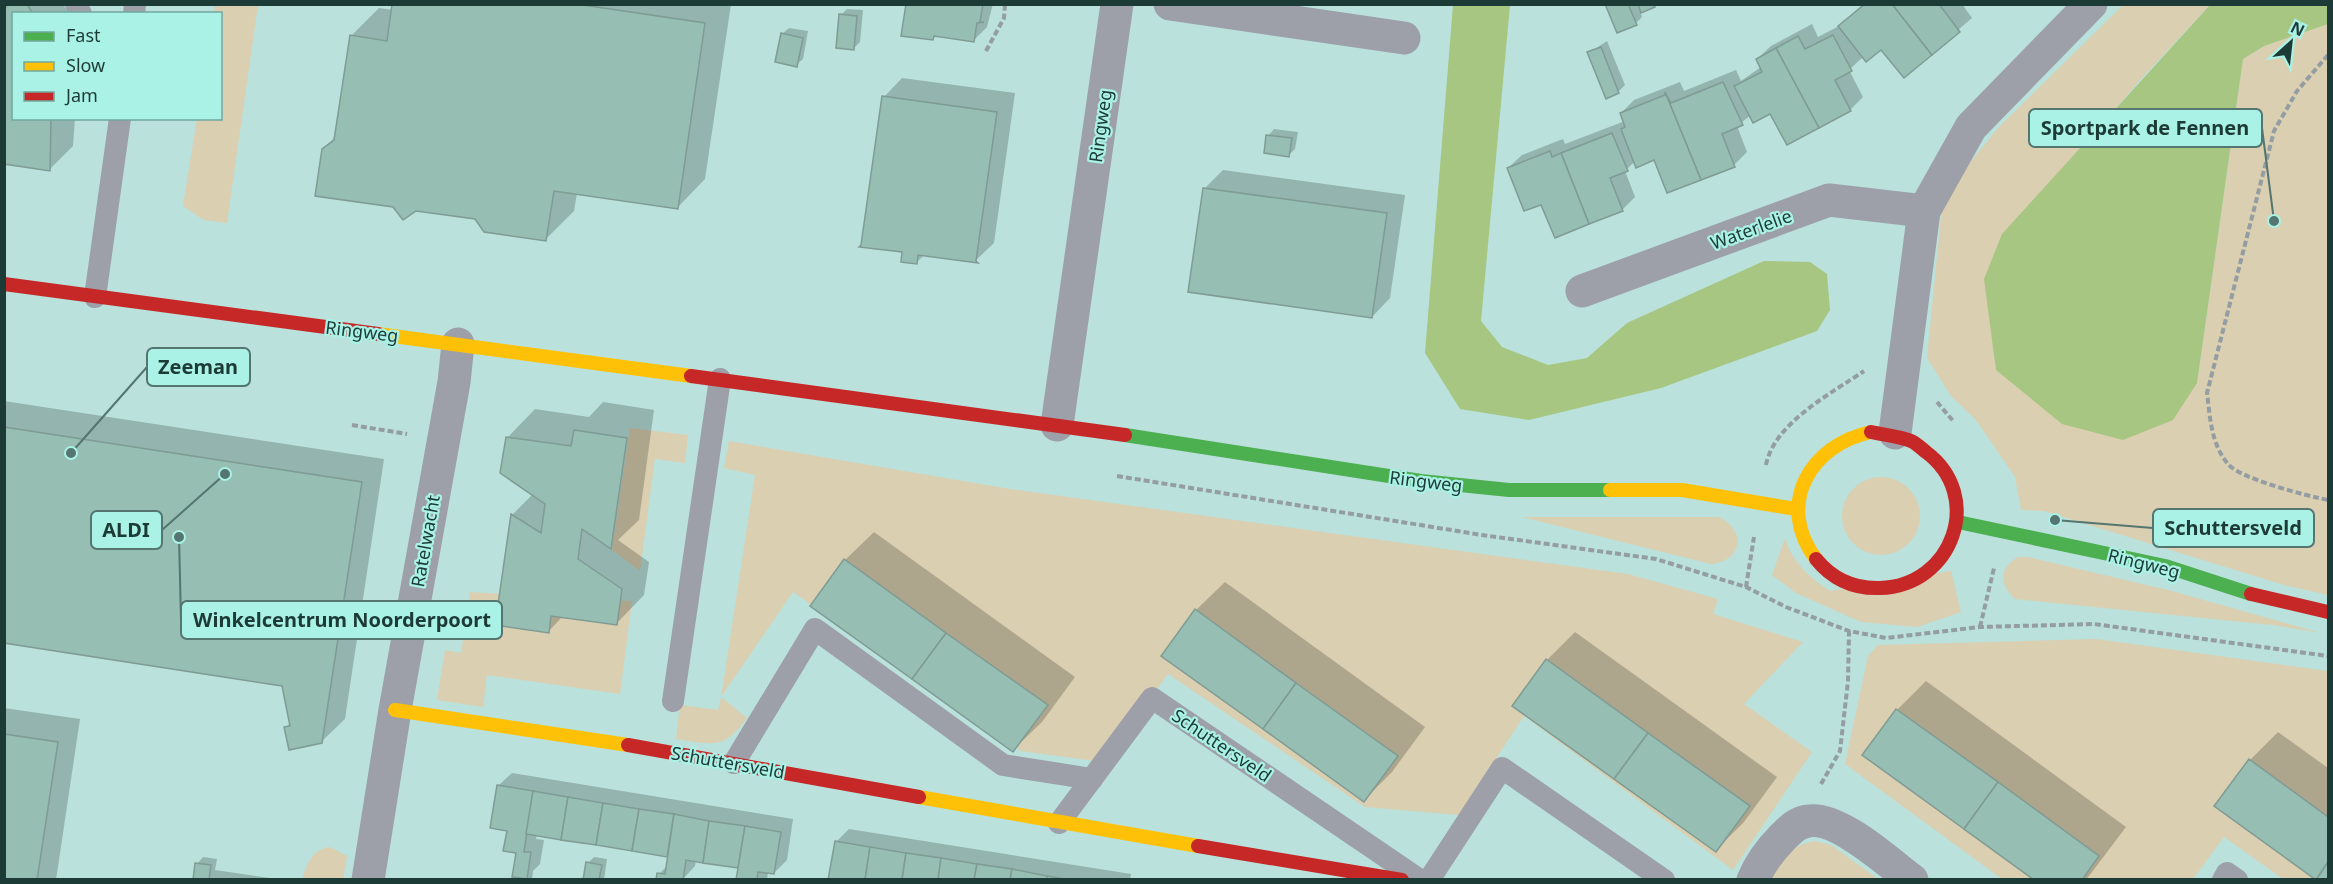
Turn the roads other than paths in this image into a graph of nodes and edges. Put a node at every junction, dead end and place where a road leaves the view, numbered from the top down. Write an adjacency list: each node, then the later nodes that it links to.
1 (1117, 4): 14 (street, Ringweg)
2 (1170, 4): 4 (street)
3 (2091, 4): 8 (street)
4 (1404, 38)
5 (109, 120): 7 (lane)
6 (120, 120): 7 (lane)
7 (115, 162): 11 (lane)
8 (1924, 211): 10 (street, Waterlelie); 15 (street)
9 (4, 284): 11 (main road, Ringweg)
10 (1582, 291)
11 (95, 297): 12 (main road, Ringweg)
12 (458, 344): 13 (main road, Ringweg); 20 (street, Ratelwacht)
13 (720, 380): 14 (main road, Ringweg); 19 (lane)
14 (1057, 425): 16 (main road, Ringweg)
15 (1895, 433): 16 (main road); 17 (main road)
16 (1796, 509): 17 (main road)
17 (1958, 522): 18 (main road, Ringweg)
18 (2328, 612)
19 (673, 701)
20 (395, 710): 21 (main road, Schuttersveld); 24 (street, Ratelwacht)
21 (734, 763): 22 (lane); 23 (main road, Schuttersveld)
22 (1092, 779): 23 (lane, Schuttersveld); 26 (lane, Schuttersveld)
23 (1059, 823): 25 (main road, Schuttersveld)
24 (368, 879)
25 (1402, 879)
26 (1420, 879)
27 (1428, 879): 28 (lane)
28 (1664, 879)
29 (1753, 879): 30 (street)
30 (1912, 879)

